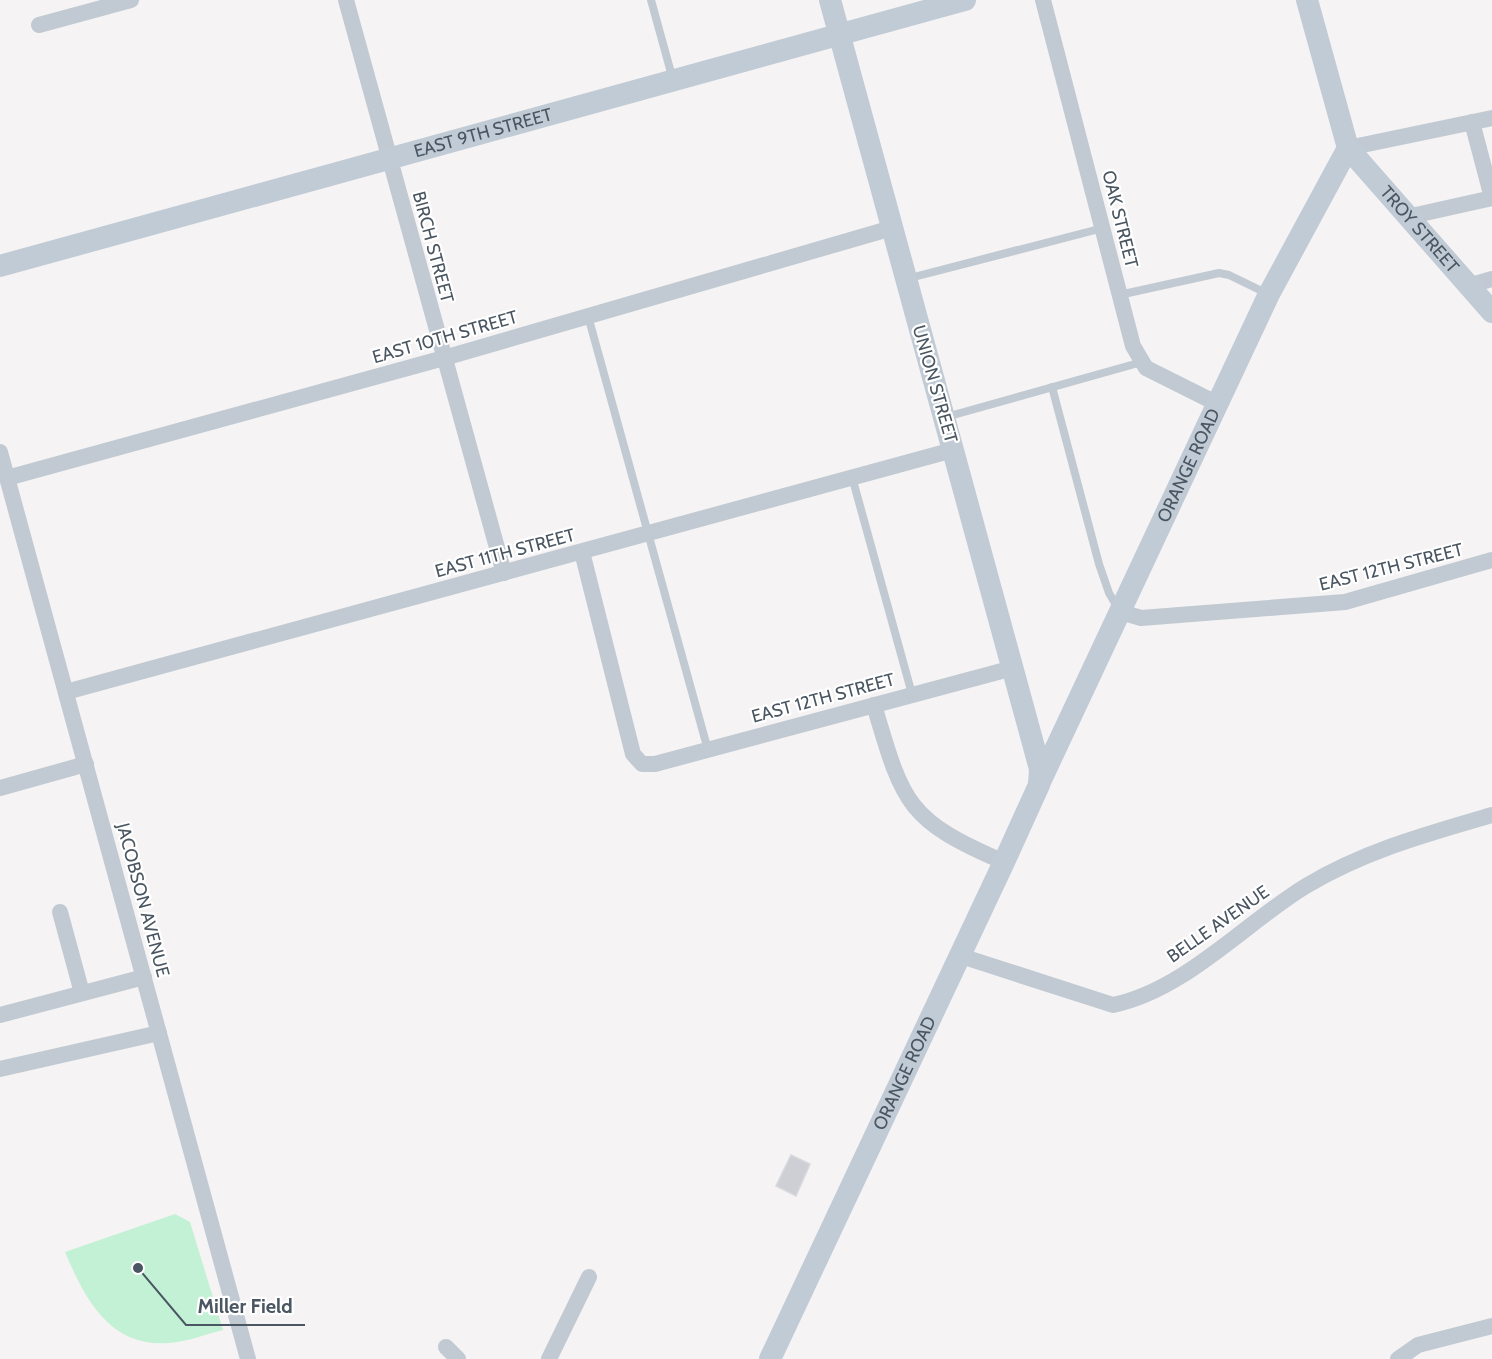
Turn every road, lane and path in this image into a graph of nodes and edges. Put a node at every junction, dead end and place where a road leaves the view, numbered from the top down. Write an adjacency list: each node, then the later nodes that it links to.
1 (131, 0): 8 (street)
2 (346, 0): 14 (street, BIRCH STREET)
3 (651, 0): 10 (lane)
4 (830, 0): 9 (street, UNION STREET)
5 (965, 0): 9 (street, EAST 9TH STREET)
6 (1043, 0): 18 (street, OAK STREET)
7 (1306, 0): 13 (street)
8 (39, 25)
9 (840, 34): 10 (street, EAST 9TH STREET); 17 (street, UNION STREET)
10 (673, 80): 14 (street, EAST 9TH STREET)
11 (1492, 118): 12 (street)
12 (1472, 122): 13 (street); 15 (street)
13 (1348, 148): 16 (street, TROY STREET); 23 (street, ORANGE ROAD)
14 (389, 159): 19 (street, EAST 9TH STREET); 27 (street, BIRCH STREET)
15 (1492, 198): 16 (street)
16 (1407, 217): 22 (street, TROY STREET)
17 (892, 228): 20 (street, UNION STREET); 26 (street, EAST 10TH STREET)
18 (1103, 228): 20 (lane); 24 (street, OAK STREET)
19 (0, 267)
20 (906, 279): 31 (street, UNION STREET)
21 (1492, 279): 22 (street)
22 (1468, 286): 25 (street, TROY STREET)
23 (1269, 294): 24 (lane); 30 (street, ORANGE ROAD)
24 (1119, 296): 28 (street, OAK STREET)
25 (1492, 312)
26 (588, 316): 27 (street, EAST 10TH STREET); 36 (lane)
27 (444, 358): 35 (street, EAST 10TH STREET); 39 (street, BIRCH STREET)
28 (1142, 362): 29 (lane); 30 (street)
29 (1052, 387): 31 (lane); 40 (lane)
30 (1218, 404): 40 (street, ORANGE ROAD)
31 (944, 417): 32 (street, UNION STREET)
32 (953, 450): 34 (street, EAST 11TH STREET); 41 (street, UNION STREET)
33 (0, 452): 35 (street, JACOBSON AVENUE)
34 (852, 477): 36 (street, EAST 11TH STREET); 43 (lane)
35 (8, 478): 42 (street, JACOBSON AVENUE)
36 (649, 534): 37 (street, EAST 11TH STREET); 45 (lane)
37 (582, 552): 39 (street, EAST 11TH STREET); 45 (street, EAST 12TH STREET)
38 (1492, 560): 40 (street, EAST 12TH STREET)
39 (504, 573): 42 (street, EAST 11TH STREET)
40 (1121, 612): 47 (street, ORANGE ROAD)
41 (1013, 668): 43 (street, EAST 12TH STREET); 47 (street, UNION STREET)
42 (66, 692): 46 (street, JACOBSON AVENUE)
43 (912, 694): 44 (street, EAST 12TH STREET)
44 (874, 705): 45 (street, EAST 12TH STREET); 50 (street)
45 (708, 750)
46 (86, 764): 48 (street); 53 (street, JACOBSON AVENUE)
47 (1039, 777): 50 (street, ORANGE ROAD)
48 (0, 788)
49 (1492, 815): 52 (street, BELLE AVENUE)
50 (1004, 861): 52 (street, ORANGE ROAD)
51 (60, 912): 54 (street)
52 (961, 956): 62 (street, ORANGE ROAD)
53 (144, 977): 54 (street); 56 (street, JACOBSON AVENUE)
54 (82, 993): 55 (street)
55 (0, 1015)
56 (159, 1033): 57 (street); 60 (street, JACOBSON AVENUE)
57 (0, 1069)
58 (589, 1278): 61 (street)
59 (1492, 1326): 63 (street)
60 (248, 1359)
61 (549, 1359)
62 (770, 1359)
63 (1398, 1359)

